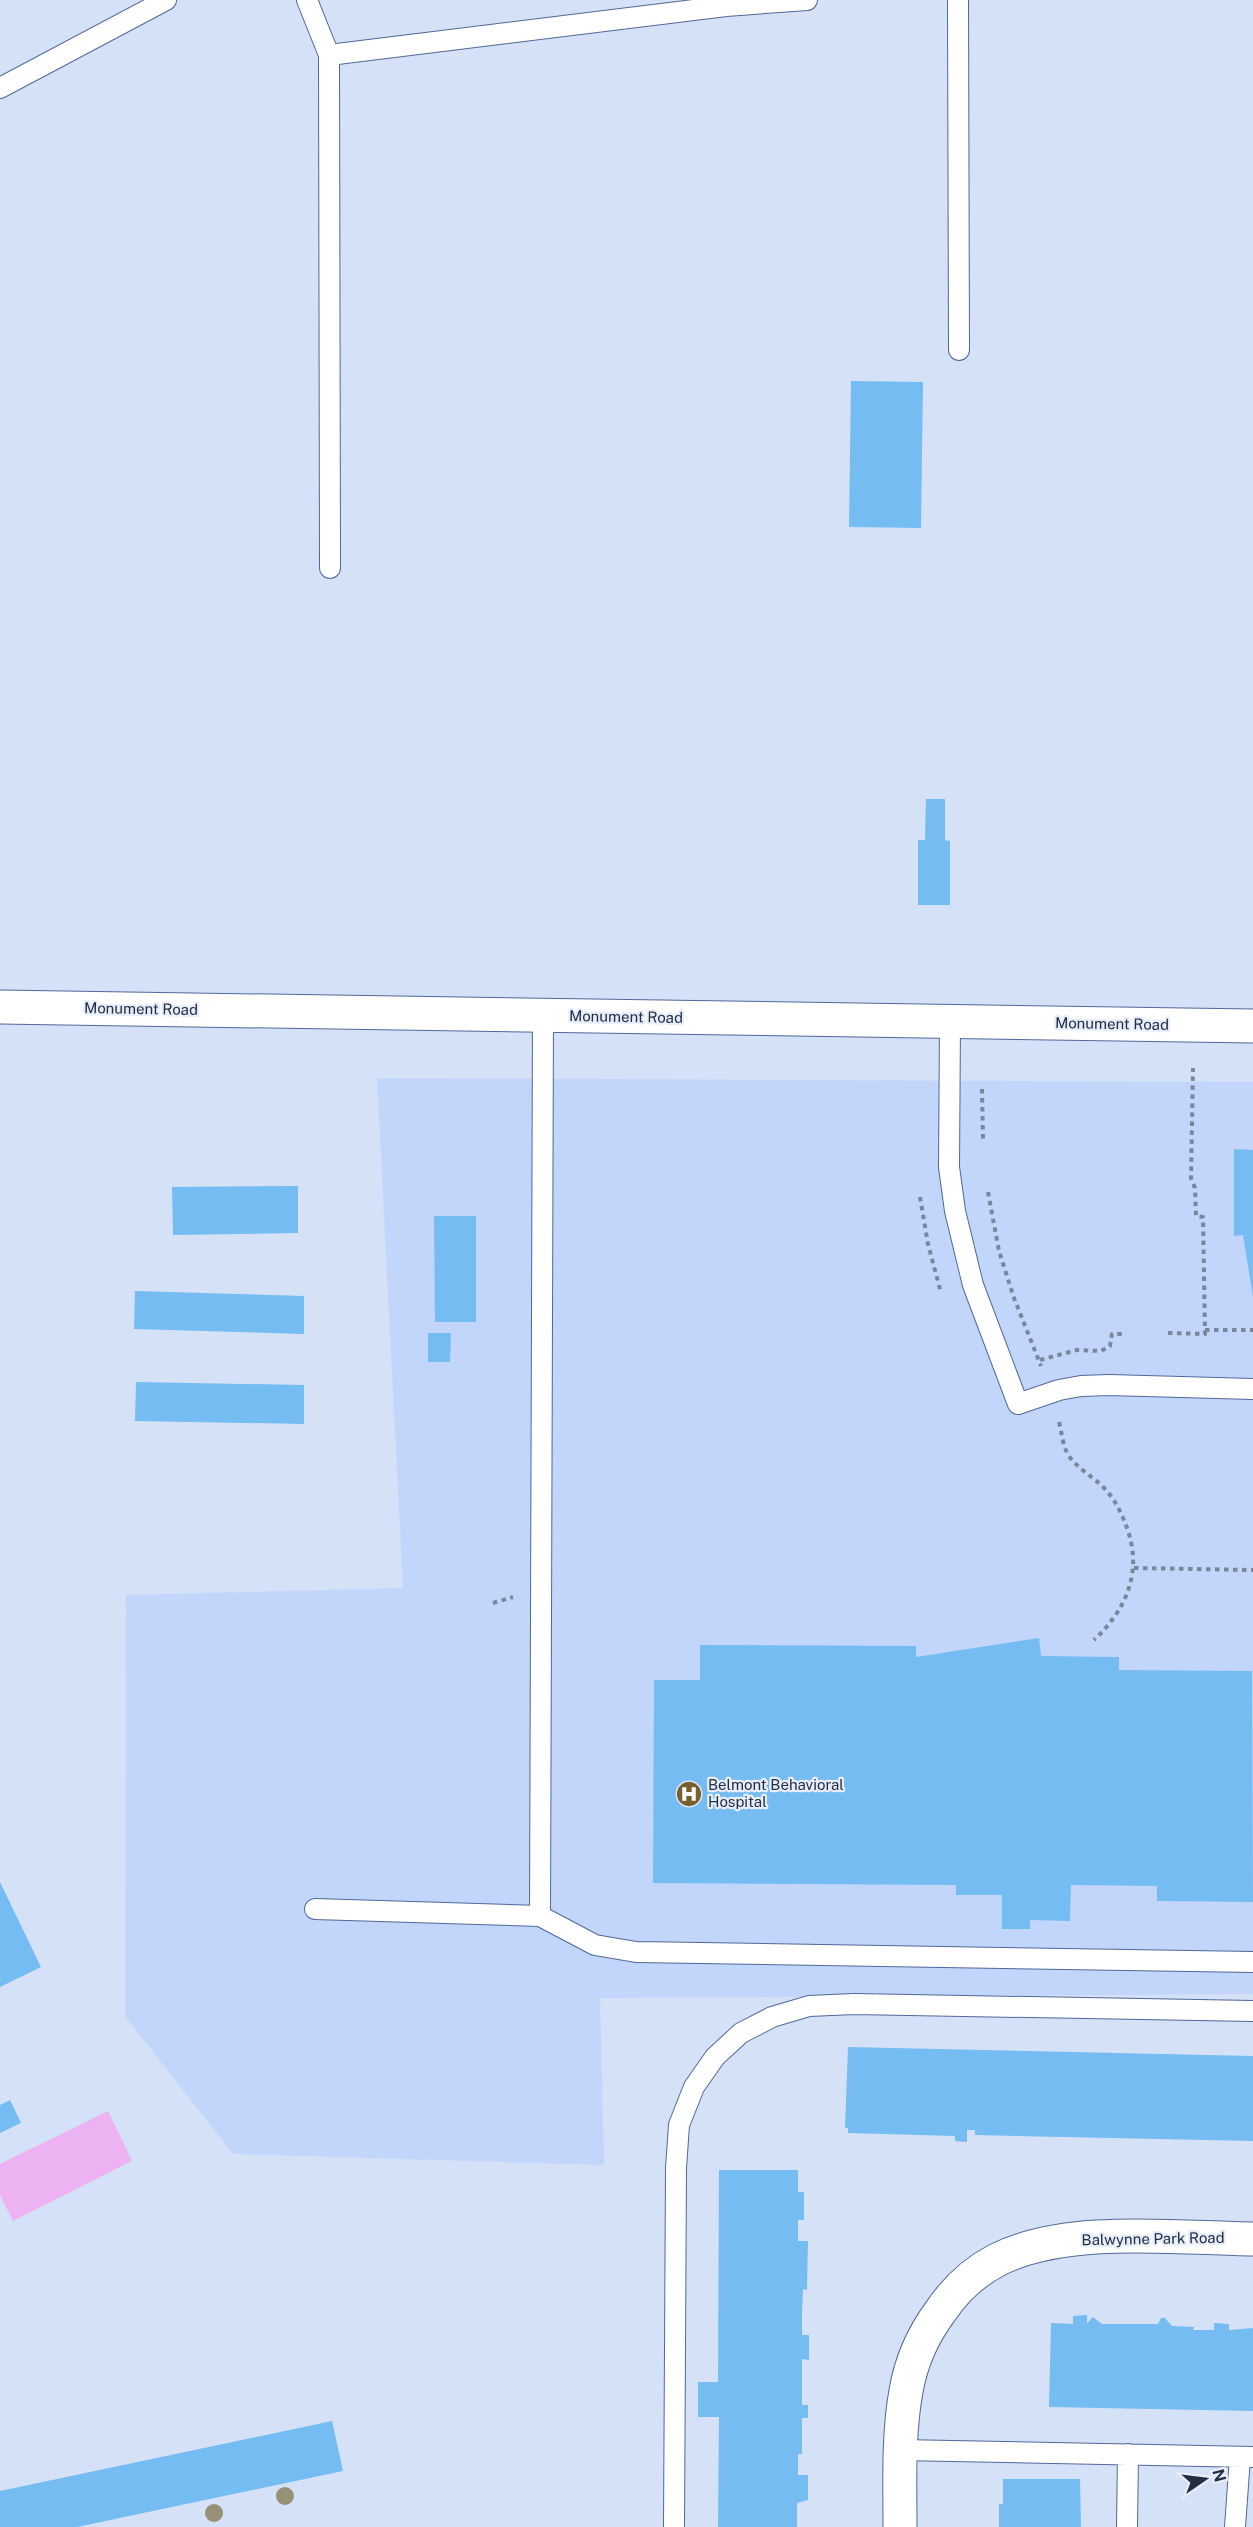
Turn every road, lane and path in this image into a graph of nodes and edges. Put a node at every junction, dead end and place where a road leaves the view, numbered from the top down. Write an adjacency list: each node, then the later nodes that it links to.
1 (166, 0): 7 (lane)
2 (308, 0): 6 (lane)
3 (807, 0): 5 (lane)
4 (958, 0): 8 (lane)
5 (725, 3): 6 (lane)
6 (328, 55): 9 (lane)
7 (0, 88)
8 (960, 350)
9 (330, 568)
10 (0, 1007): 11 (street, Monument Road)
11 (543, 1016): 12 (street, Monument Road); 30 (lane)
12 (950, 1022): 13 (street, Monument Road); 24 (lane)
13 (1253, 1026)
14 (1192, 1068): 18 (path)
15 (982, 1086): 16 (path)
16 (983, 1141)
17 (988, 1192): 22 (path)
18 (1205, 1330): 19 (path); 20 (path)
19 (1253, 1330)
20 (1168, 1333)
21 (1124, 1334): 22 (path)
22 (1040, 1360): 23 (path)
23 (1041, 1369)
24 (1253, 1389)
25 (1058, 1416): 26 (path)
26 (1134, 1568): 27 (path); 28 (path)
27 (1253, 1570)
28 (1094, 1641)
29 (315, 1909): 30 (lane)
30 (540, 1917): 31 (lane)
31 (1253, 1962)
32 (1253, 2011): 37 (lane)
33 (1253, 2239): 34 (street, Balwynne Park Road)
34 (900, 2450): 35 (lane); 38 (street, Balwynne Park Road)
35 (1128, 2454): 36 (lane); 39 (lane)
36 (1247, 2457): 40 (lane)
37 (674, 2527)
38 (900, 2527)
39 (1127, 2527)
40 (1235, 2527)

